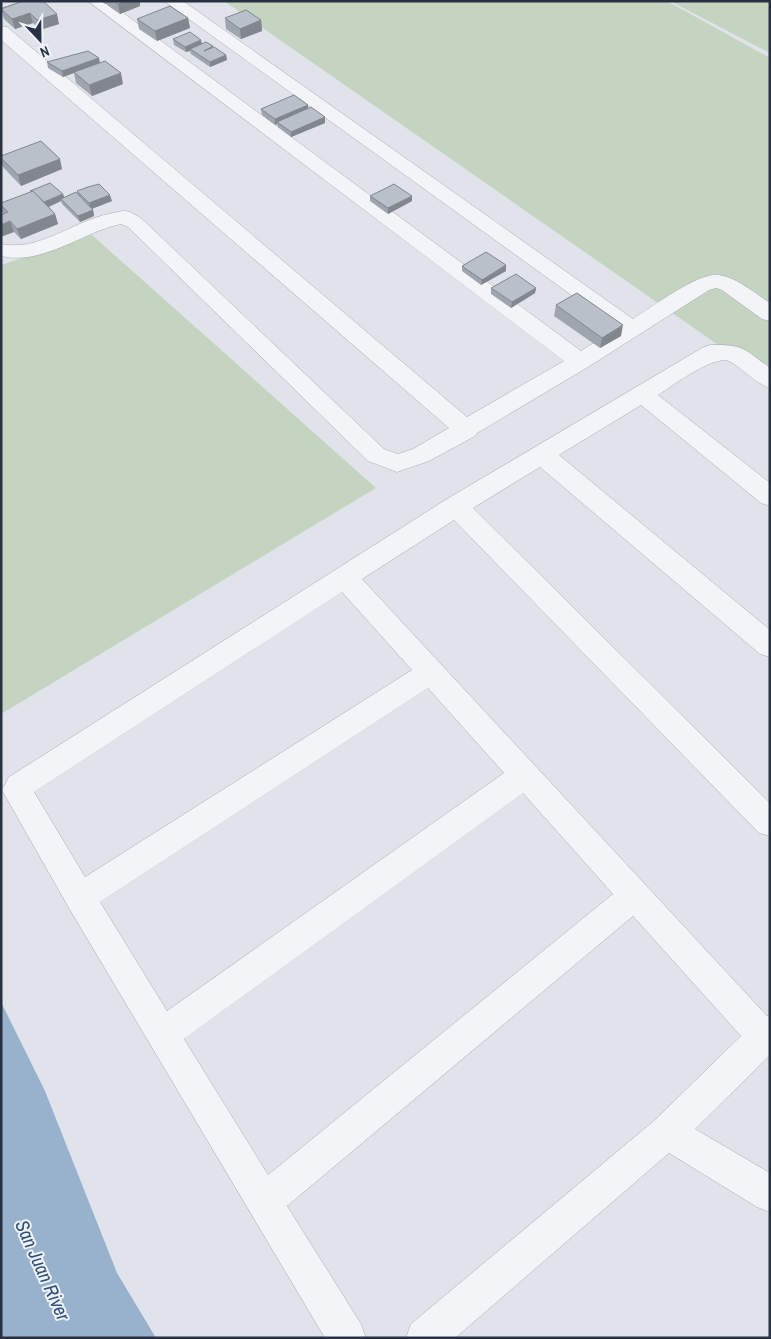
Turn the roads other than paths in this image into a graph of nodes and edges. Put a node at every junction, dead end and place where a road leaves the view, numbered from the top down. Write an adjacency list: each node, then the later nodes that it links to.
1 (96, 1): 7 (street)
2 (172, 1): 6 (street)
3 (1, 31): 10 (street)
4 (1, 250): 10 (street)
5 (770, 314): 6 (street)
6 (633, 329): 7 (street)
7 (580, 362): 10 (street)
8 (770, 380): 9 (street)
9 (641, 393): 11 (street); 12 (street)
10 (467, 430)
11 (541, 454): 13 (street); 15 (street)
12 (770, 497)
13 (456, 506): 14 (street); 18 (street)
14 (344, 578): 16 (street); 20 (street)
15 (770, 646)
16 (431, 672): 17 (street); 20 (street)
17 (525, 775): 19 (street); 21 (street)
18 (770, 823)
19 (635, 895): 22 (street); 25 (street)
20 (80, 898): 21 (street)
21 (163, 1034): 25 (street)
22 (767, 1034): 23 (street)
23 (667, 1132): 24 (street); 27 (street)
24 (770, 1194)
25 (265, 1201): 26 (street)
26 (347, 1338)
27 (425, 1338)

